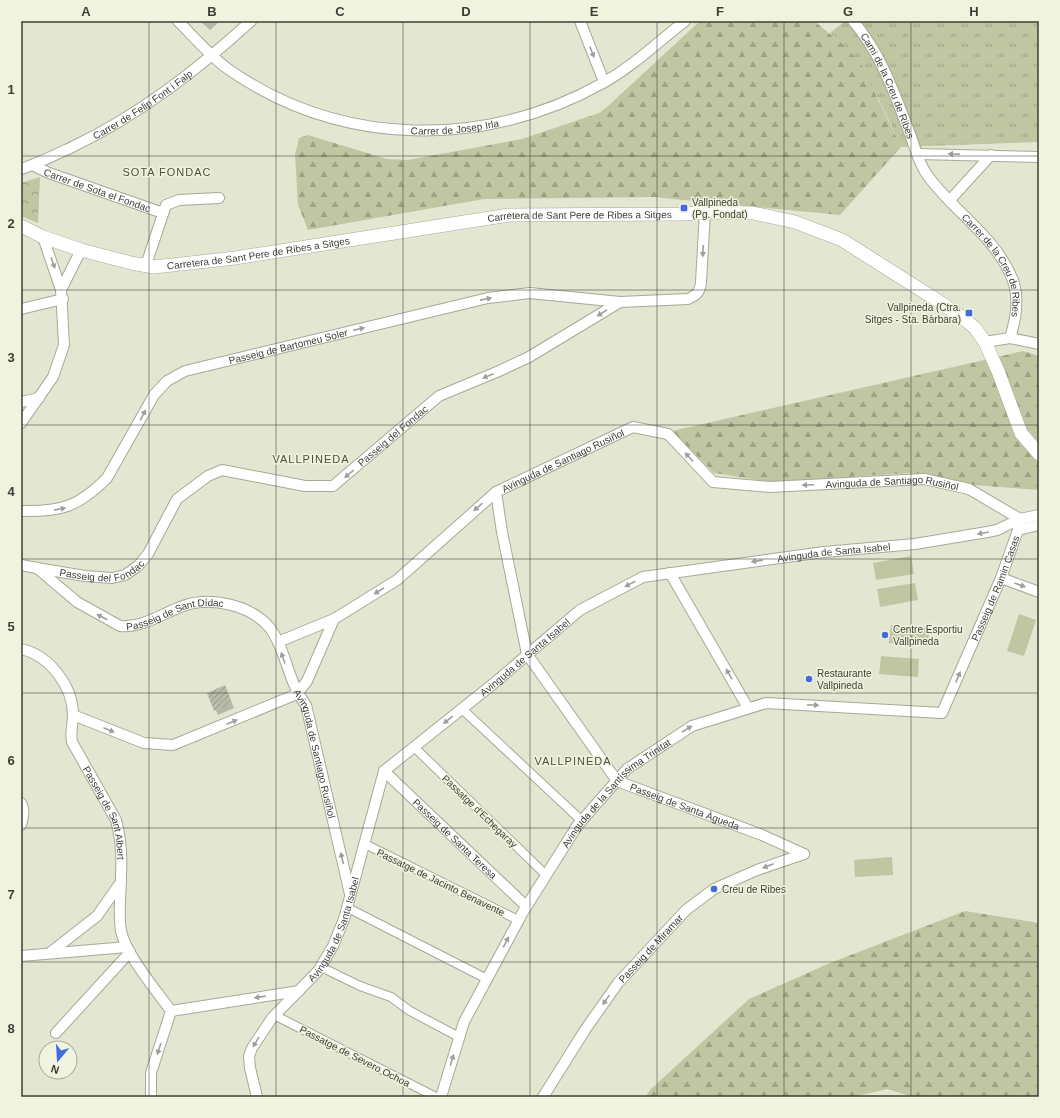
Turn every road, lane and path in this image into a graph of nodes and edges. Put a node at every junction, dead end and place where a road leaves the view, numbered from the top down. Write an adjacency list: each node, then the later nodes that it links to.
1 (178, 21): 6 (street, Carrer de Josep Irla)
2 (251, 21): 6 (street, Carrer de Felip Font i Falp)
3 (580, 21): 7 (street, one-way to 7)
4 (685, 21): 7 (street, Carrer de Josep Irla)
5 (853, 21): 8 (street, Camí de la Creu de Ribes)
6 (213, 56): 7 (street, Carrer de Josep Irla); 11 (street, Carrer de Felip Font i Falp)
7 (604, 82)
8 (918, 154): 9 (street, one-way to 8); 14 (street, Carrer de la Creu de Ribes)
9 (991, 155): 10 (street); 14 (street)
10 (1039, 157)
11 (32, 165): 12 (street, Carrer de Felip Font i Falp); 16 (street, Carrer de Sota el Fondac)
12 (21, 169)
13 (219, 198): 16 (street, Carrer de Sota el Fondac)
14 (950, 200): 24 (street, Carrer de la Creu de Ribes)
15 (705, 212): 20 (street, Carretera de Sant Pere de Ribes a Sitges); 22 (street, Passeig del Fondac, one-way to 22); 25 (street, Carretera de Sant Pere de Ribes a Sitges)
16 (163, 213): 20 (street, Carrer de Sota el Fondac)
17 (21, 226): 18 (street, Carretera de Sant Pere de Ribes a Sitges)
18 (43, 236): 19 (street, Carretera de Sant Pere de Ribes a Sitges); 21 (street, one-way to 21)
19 (81, 250): 20 (street, Carretera de Sant Pere de Ribes a Sitges); 21 (street)
20 (146, 265)
21 (62, 295): 23 (street); 27 (street)
22 (620, 302): 32 (street, Passeig de Bartomeu Soler, one-way to 22); 38 (street, Passeig del Fondac, one-way to 38)
23 (21, 309)
24 (1010, 338): 25 (street); 26 (street)
25 (984, 342): 30 (street, Carretera de Sant Pere de Ribes a Sitges)
26 (1039, 344)
27 (39, 398): 28 (street); 29 (street)
28 (21, 402)
29 (21, 423)
30 (1039, 454)
31 (496, 492): 34 (street, Avinguda de Santiago Rusiñol, one-way to 31); 42 (street, Avinguda de Santiago Rusiñol, one-way to 42); 45 (street, Passeig de Santa Àgueda)
32 (21, 511)
33 (1039, 515): 34 (street, Avinguda de Santa Isabel)
34 (1020, 519): 36 (street, Passeig de Ramin Casas); 39 (street, Avinguda de Santa Isabel, one-way to 39)
35 (1039, 525): 36 (street, Passeig de Ramin Casas)
36 (1018, 530): 40 (street, Passeig de Ramin Casas)
37 (21, 565): 38 (street, Passeig de Sant Dídac)
38 (37, 568): 43 (street, Passeig de Sant Dídac, one-way to 38)
39 (670, 573): 45 (street, Avinguda de Santa Isabel, one-way to 45); 47 (street, one-way to 39)
40 (1001, 578): 41 (street, one-way to 41); 49 (street, Passeig de Ramin Casas, one-way to 40)
41 (1039, 592)
42 (334, 619): 43 (street, Avinguda de Santiago Rusiñol); 46 (street, Avinguda de Santiago Rusiñol)
43 (278, 642): 46 (street, Passeig de Sant Dídac, one-way to 43)
44 (21, 649): 50 (street, Passeig de Sant Albert)
45 (527, 654): 48 (street, Avinguda de Santa Isabel); 53 (street, Passeig de Santa Àgueda)
46 (297, 694): 50 (street, one-way to 46); 61 (street, Avinguda de Santiago Rusiñol, one-way to 46)
47 (748, 708): 49 (street, Avinguda de la Santíssima Trinitat, one-way to 49); 53 (street, Avinguda de la Santíssima Trinitat, one-way to 47)
48 (462, 709): 51 (street, Avinguda de Santa Isabel, one-way to 51); 55 (street)
49 (942, 713)
50 (73, 715): 60 (street, Passeig de Sant Albert)
51 (414, 747): 52 (street, Avinguda de Santa Isabel); 59 (street, Passatge d'Echegaray)
52 (384, 771): 57 (street, Avinguda de Santa Isabel); 62 (street, Passeig de Santa Teresa)
53 (617, 781): 55 (street, Avinguda de la Santíssima Trinitat); 58 (street, Passeig de Santa Àgueda)
54 (21, 803): 56 (street)
55 (582, 821): 59 (street, Avinguda de la Santíssima Trinitat)
56 (21, 825)
57 (365, 844): 61 (street, Avinguda de Santa Isabel); 64 (street, Passatge de Jacinto Benavente)
58 (804, 854): 79 (street, Passeig de Miramar, one-way to 79)
59 (546, 875): 62 (street, Avinguda de la Santíssima Trinitat)
60 (121, 882): 65 (street, Passeig de Sant Albert); 66 (street)
61 (351, 896): 63 (street, Avinguda de Santa Isabel)
62 (526, 906): 64 (street, Avinguda de la Santíssima Trinitat)
63 (348, 908): 68 (street, Avinguda de Santa Isabel); 69 (street)
64 (518, 920): 69 (street, Avinguda de la Santíssima Trinitat, one-way to 64)
65 (128, 949): 66 (street); 71 (street, Passeig de Sant Albert); 73 (street)
66 (51, 952): 67 (street)
67 (21, 956)
68 (321, 967): 70 (street, Avinguda de Santa Isabel); 74 (street)
69 (487, 979): 74 (street, Avinguda de la Santíssima Trinitat)
70 (299, 991): 71 (street, one-way to 71); 72 (street, Avinguda de Santa Isabel)
71 (171, 1012): 75 (street, one-way to 75)
72 (274, 1015): 76 (street, Avinguda de Santa Isabel, one-way to 76); 77 (street, Passatge de Severo Ochoa)
73 (56, 1033)
74 (459, 1037): 78 (street, Avinguda de la Santíssima Trinitat, one-way to 74)
75 (151, 1097)
76 (257, 1097)
77 (436, 1097)
78 (441, 1097)
79 (543, 1097)

